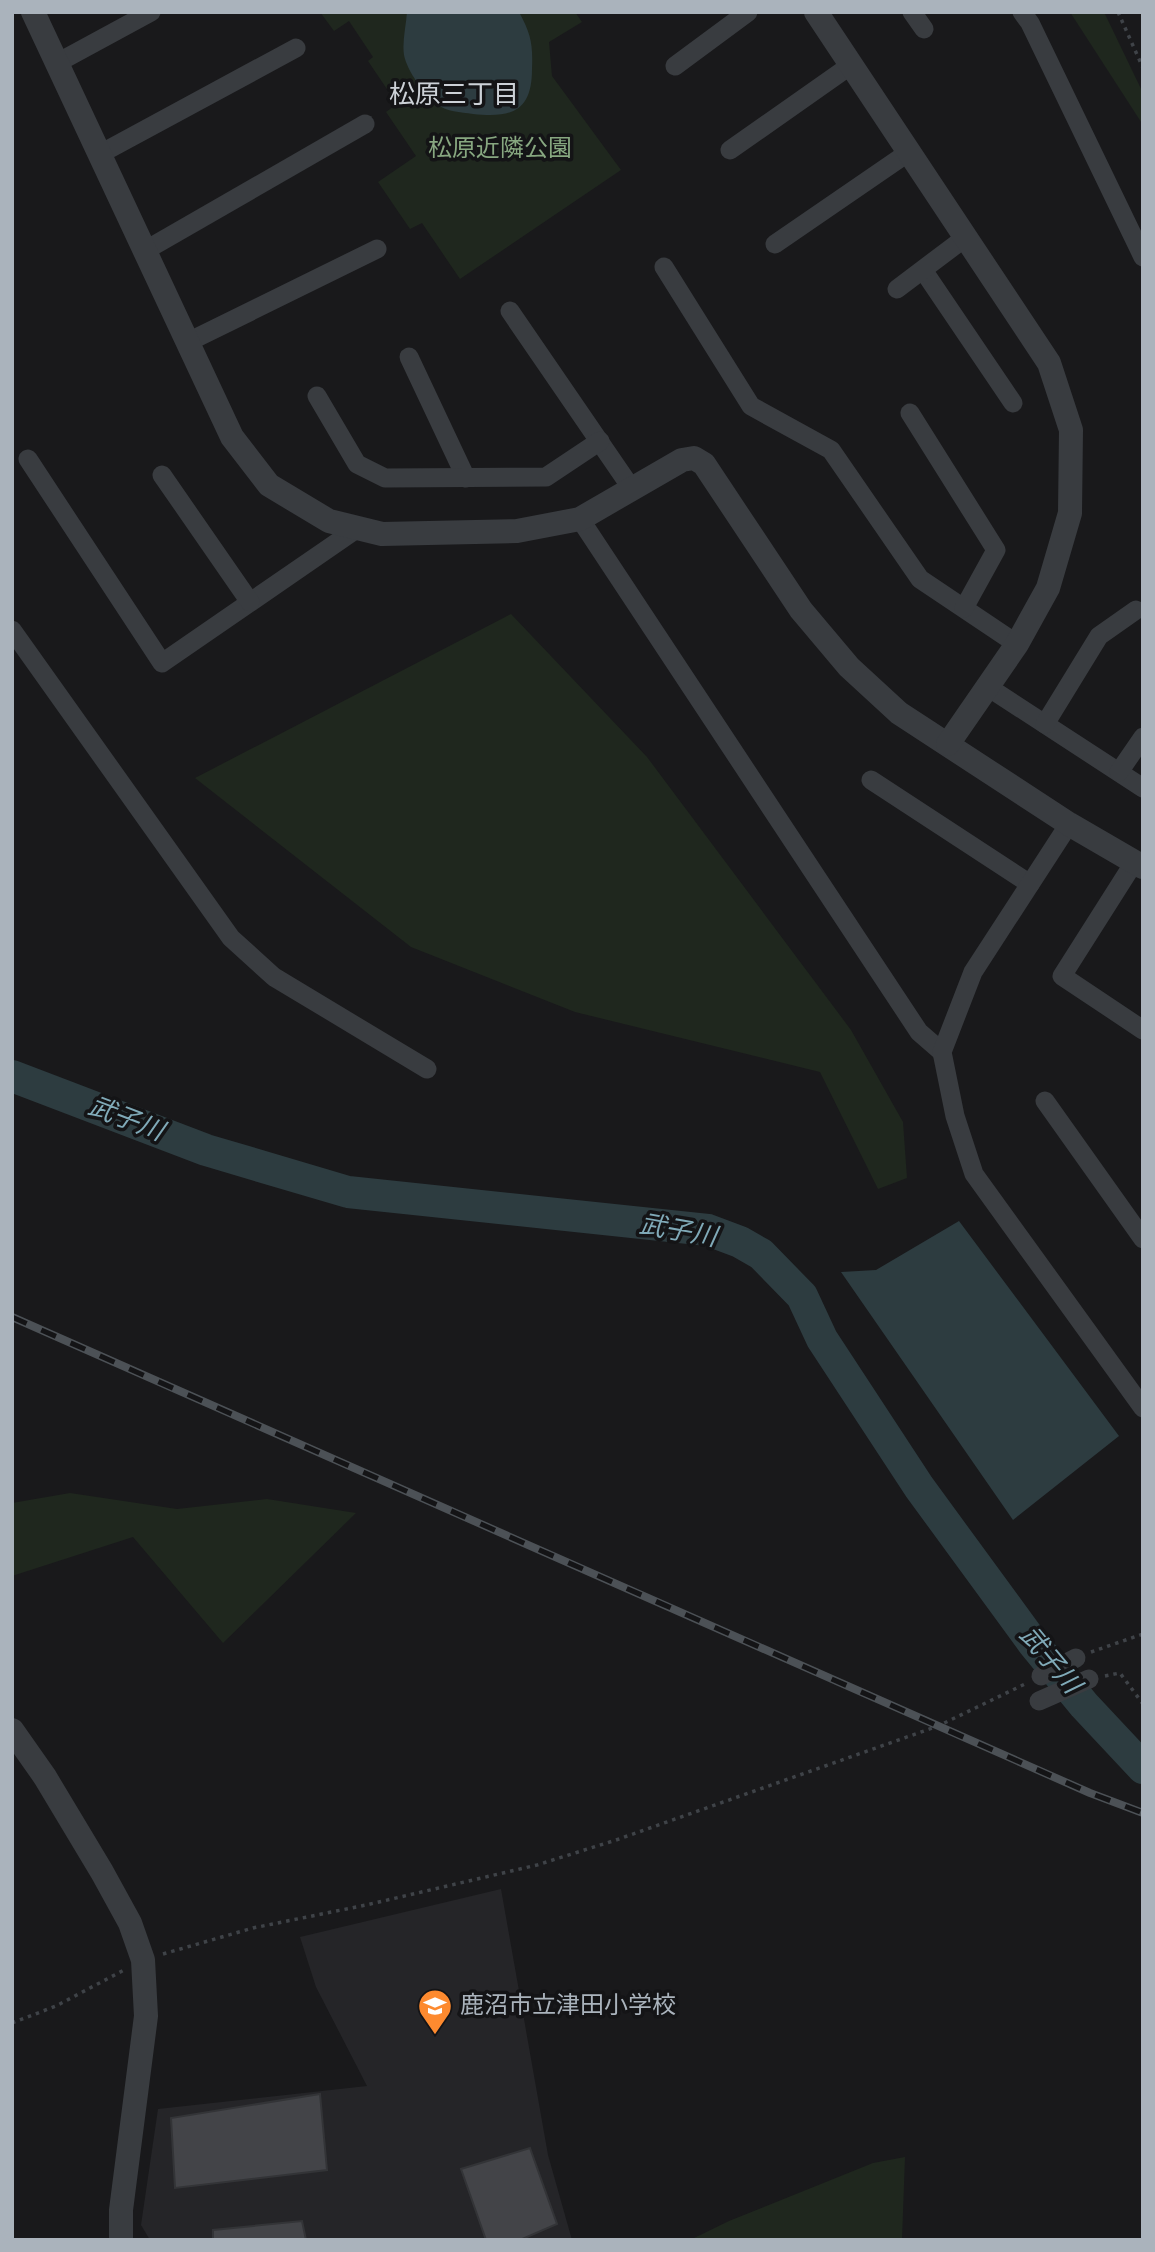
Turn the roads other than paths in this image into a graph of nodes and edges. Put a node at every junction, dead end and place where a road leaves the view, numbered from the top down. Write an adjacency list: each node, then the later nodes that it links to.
1 (33, 12): 9 (street)
2 (151, 12): 9 (street)
3 (748, 12): 11 (street)
4 (816, 12): 10 (street)
5 (912, 12): 7 (street)
6 (1022, 12): 20 (street)
7 (924, 29)
8 (296, 48): 15 (street)
9 (57, 63): 15 (street)
10 (850, 65): 13 (street); 14 (street)
11 (675, 66)
12 (365, 124): 19 (street)
13 (730, 150)
14 (909, 152): 16 (street); 17 (street)
15 (100, 154): 19 (street)
16 (966, 237): 22 (street); 41 (street)
17 (775, 244)
18 (377, 249): 25 (street)
19 (146, 250): 25 (street)
20 (1143, 257)
21 (664, 267): 38 (street)
22 (923, 270): 23 (street); 28 (street)
23 (897, 289)
24 (510, 311): 30 (street)
25 (188, 342): 36 (street)
26 (409, 356): 33 (street)
27 (317, 396): 33 (street)
28 (1013, 403)
29 (910, 413): 38 (street)
30 (600, 441): 33 (street); 34 (street)
31 (28, 459): 37 (street)
32 (162, 475): 37 (street)
33 (466, 478)
34 (632, 489): 35 (street); 45 (street)
35 (580, 519): 36 (street); 53 (street)
36 (358, 528): 37 (street)
37 (250, 602)
38 (964, 608): 41 (street)
39 (1136, 610): 43 (street)
40 (12, 630): 54 (street)
41 (1017, 643): 42 (street)
42 (988, 687): 43 (street); 45 (street)
43 (1045, 724): 46 (street)
44 (1143, 737): 46 (street)
45 (948, 744): 49 (street)
46 (1119, 772): 48 (street)
47 (871, 780): 51 (street)
48 (1143, 788)
49 (1069, 824): 50 (street); 51 (street)
50 (1139, 864): 52 (street)
51 (1030, 884): 53 (street)
52 (1143, 1030)
53 (942, 1052): 57 (street)
54 (427, 1069)
55 (1045, 1101): 56 (street)
56 (1143, 1239)
57 (1139, 1397)
58 (1076, 1658): 59 (street)
59 (1041, 1676)
60 (1089, 1679): 61 (street)
61 (1039, 1701)
62 (12, 1730): 63 (street)
63 (121, 2240)

